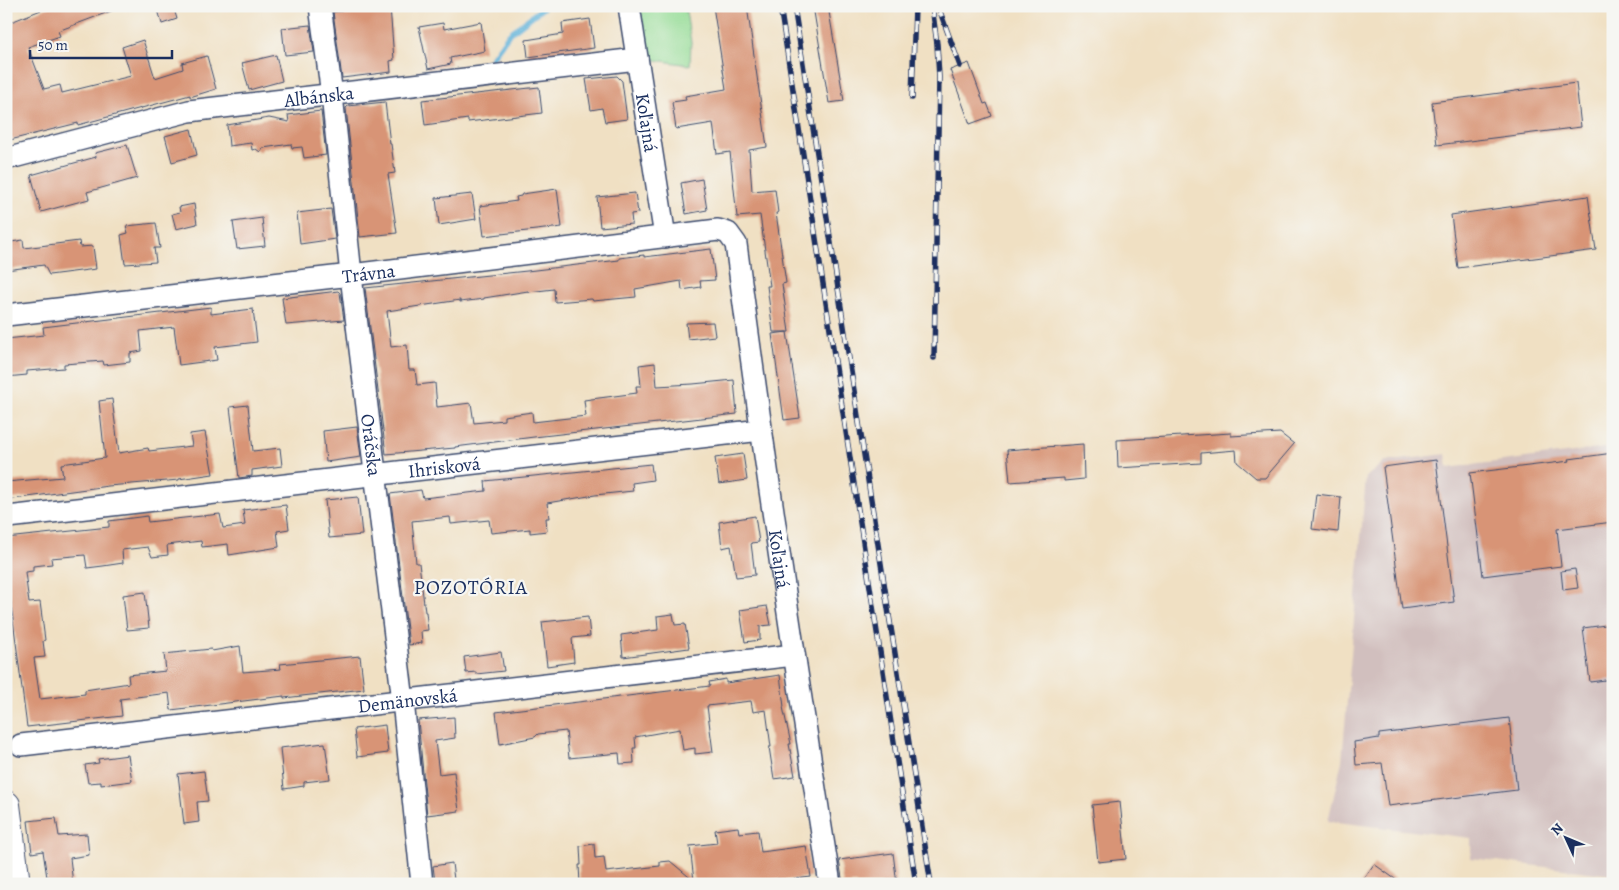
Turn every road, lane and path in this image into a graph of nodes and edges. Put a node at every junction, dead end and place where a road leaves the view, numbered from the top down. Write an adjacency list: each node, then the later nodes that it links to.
1 (320, 6): 4 (street, Oráčska)
2 (629, 6): 3 (street, Koľajná)
3 (637, 59): 4 (street, Albánska); 7 (street, Koľajná)
4 (332, 95): 5 (street, Albánska); 8 (street, Oráčska)
5 (6, 158)
6 (730, 235): 7 (street, Trávna); 10 (street, Koľajná)
7 (665, 237): 8 (street, Trávna)
8 (351, 275): 9 (street, Trávna); 11 (street, Oráčska)
9 (6, 315)
10 (760, 430): 11 (street, Ihrisková); 13 (street, Koľajná)
11 (376, 474): 12 (street, Ihrisková); 14 (street, Oráčska)
12 (8, 517)
13 (794, 655): 14 (street, Demänovská); 19 (street, Koľajná)
14 (403, 701): 15 (street, Demänovská); 18 (street, Oráčska)
15 (21, 745)
16 (6, 805): 17 (main road)
17 (16, 884)
18 (422, 884)
19 (830, 884)

